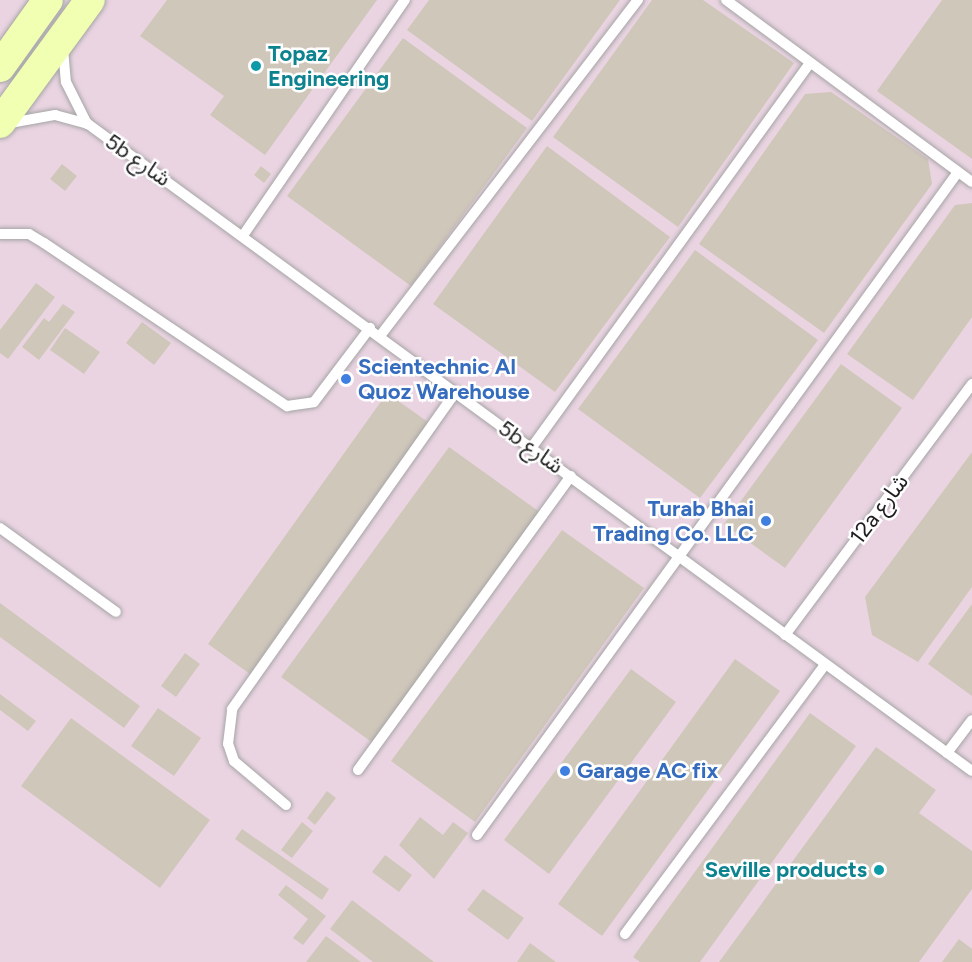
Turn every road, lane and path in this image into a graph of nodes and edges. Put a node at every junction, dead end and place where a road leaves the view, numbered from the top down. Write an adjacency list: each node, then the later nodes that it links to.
1 (48, 0): 8 (main road)
2 (90, 0): 6 (main road)
3 (405, 0): 15 (lane)
4 (638, 0): 17 (lane)
5 (726, 0): 7 (lane)
6 (65, 34): 9 (main road); 10 (lane, 5b شارع)
7 (809, 65): 12 (lane); 20 (lane)
8 (0, 67)
9 (0, 123)
10 (88, 124): 11 (lane, 5b شارع); 15 (lane, 5b شارع)
11 (0, 129)
12 (958, 172): 13 (lane); 23 (lane)
13 (972, 182)
14 (0, 234): 16 (lane)
15 (243, 234): 16 (lane, 5b شارع)
16 (370, 328): 17 (lane, 5b شارع)
17 (380, 336): 19 (lane, 5b شارع)
18 (972, 384): 25 (lane, 12a شارع)
19 (456, 392): 20 (lane, 5b شارع); 31 (lane)
20 (531, 447): 21 (lane, 5b شارع)
21 (571, 476): 23 (lane, 5b شارع); 29 (lane)
22 (0, 528): 24 (lane)
23 (678, 555): 25 (lane, 5b شارع); 32 (lane)
24 (116, 612)
25 (785, 635): 26 (lane, 5b شارع)
26 (825, 665): 28 (lane, 5b شارع); 33 (lane)
27 (972, 720): 28 (lane)
28 (947, 753): 30 (lane, 5b شارع)
29 (358, 770)
30 (972, 771)
31 (286, 805)
32 (477, 836)
33 (625, 934)

